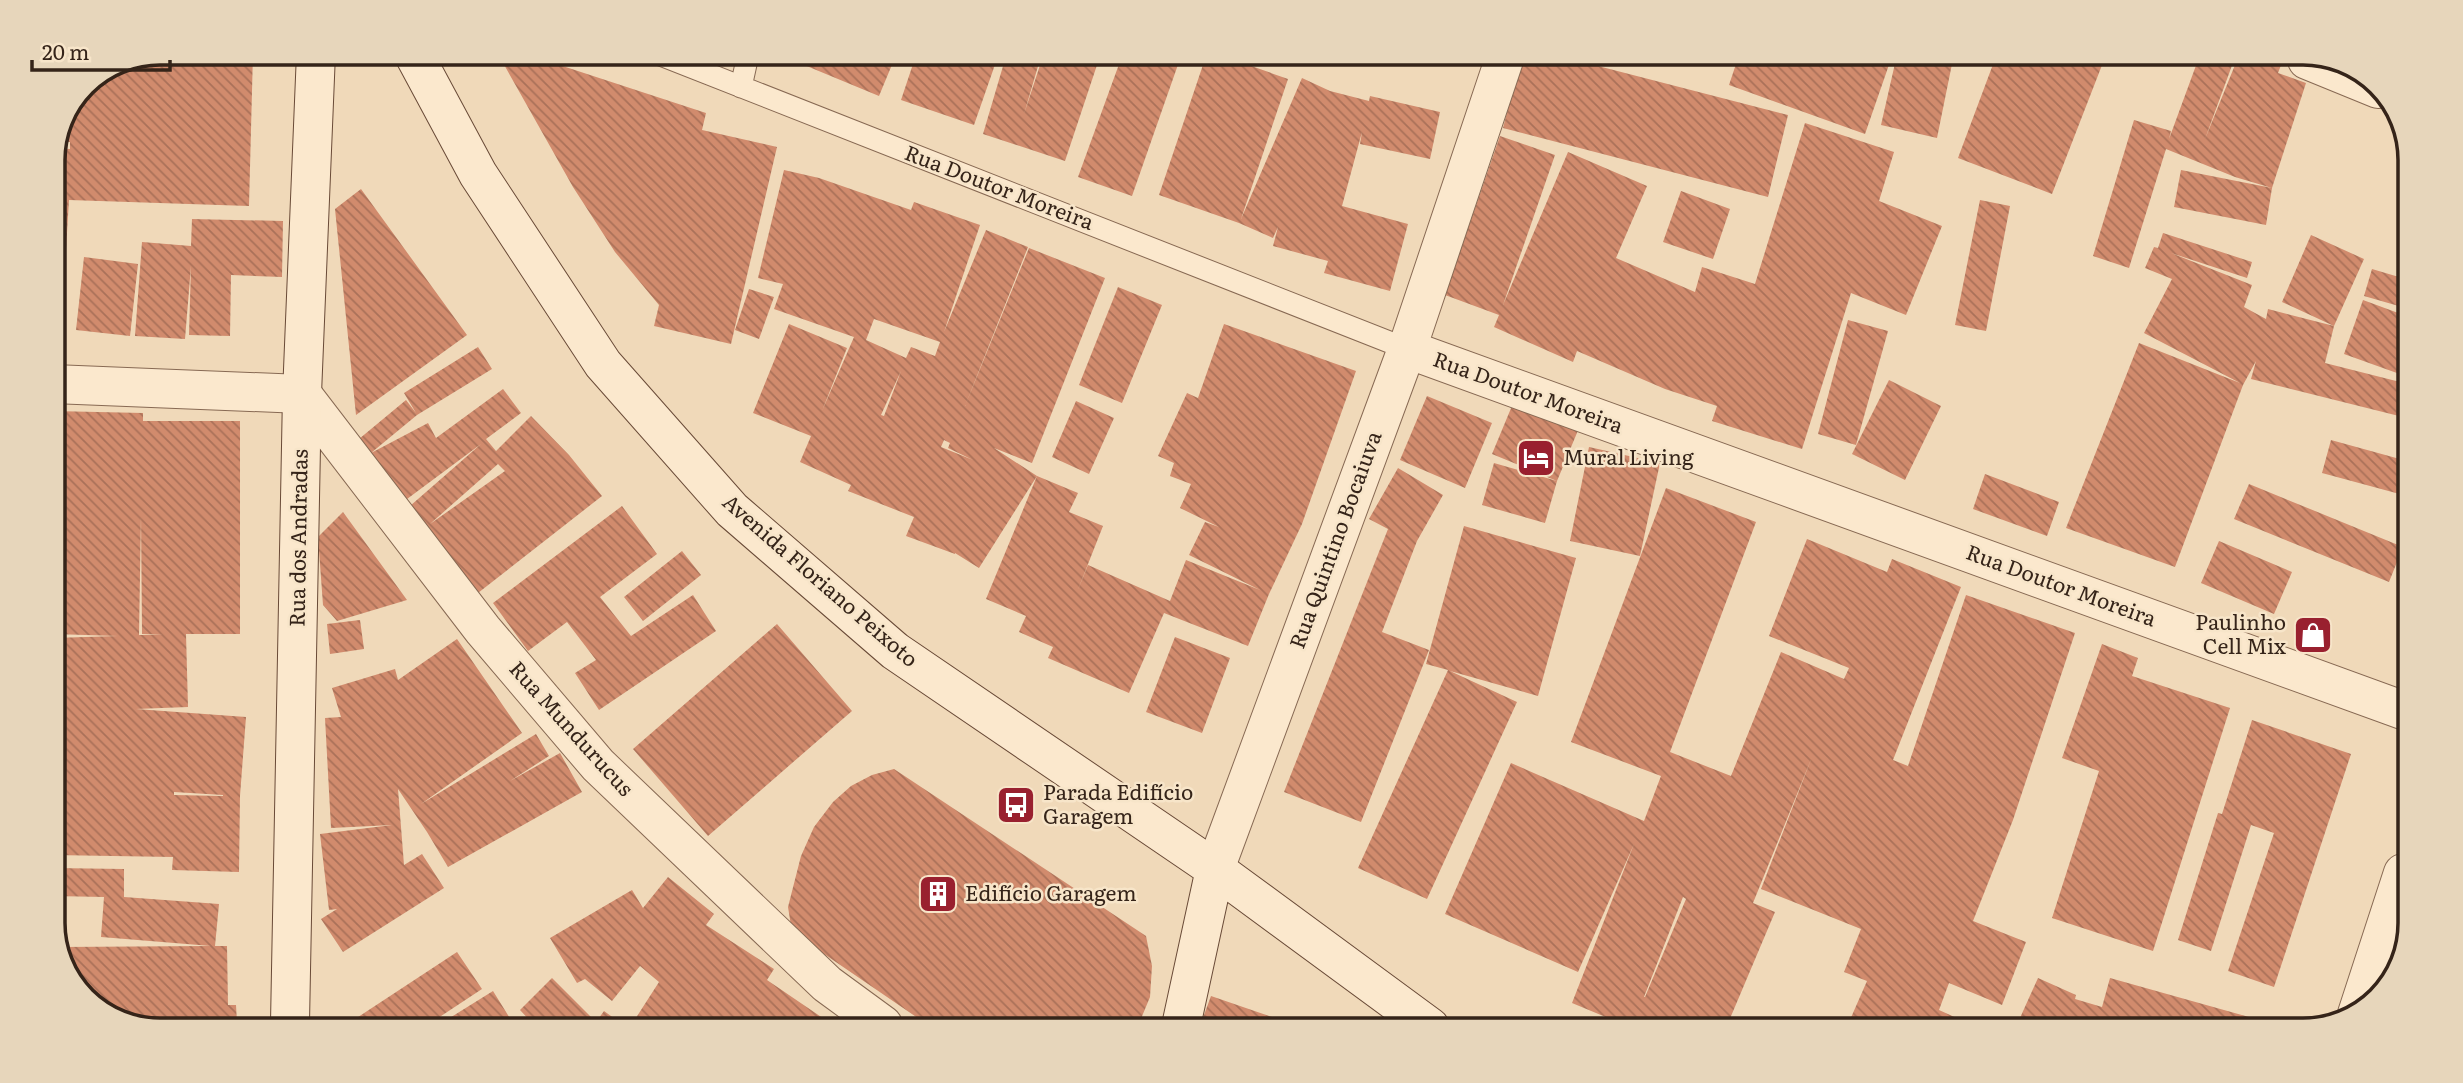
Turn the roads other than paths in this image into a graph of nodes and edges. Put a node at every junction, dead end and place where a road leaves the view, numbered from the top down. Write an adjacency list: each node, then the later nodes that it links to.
1 (316, 65): 11 (street, Rua dos Andradas)
2 (419, 65): 13 (street, Avenida Floriano Peixoto)
3 (686, 65): 8 (lane, Rua Doutor Moreira)
4 (746, 65): 8 (lane)
5 (1502, 65): 9 (street, Rua Quintino Bocaiuva)
6 (2330, 69): 7 (street)
7 (2351, 78)
8 (741, 87): 9 (lane, Rua Doutor Moreira)
9 (1407, 349): 12 (street, Rua Doutor Moreira); 13 (street, Rua Quintino Bocaiuva)
10 (65, 384): 11 (street)
11 (302, 394): 16 (street, Rua dos Andradas); 17 (street, Rua Mundurucus)
12 (2398, 708)
13 (1215, 869): 18 (street, Rua Quintino Bocaiuva); 19 (street, Avenida Floriano Peixoto)
14 (2398, 888): 15 (street)
15 (2362, 998)
16 (290, 1018)
17 (873, 1018)
18 (1183, 1018)
19 (1418, 1018)

